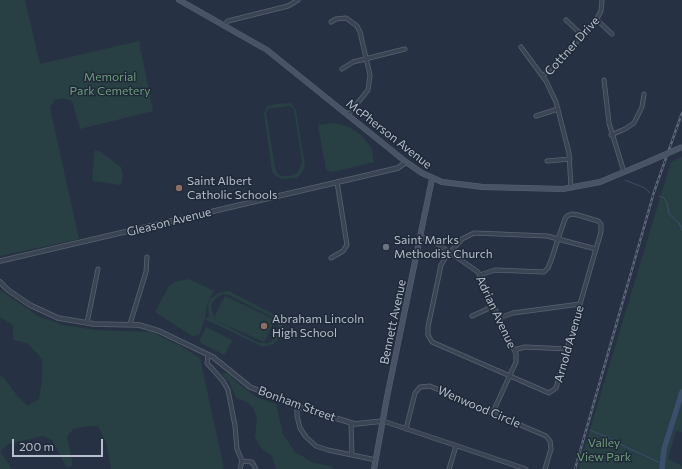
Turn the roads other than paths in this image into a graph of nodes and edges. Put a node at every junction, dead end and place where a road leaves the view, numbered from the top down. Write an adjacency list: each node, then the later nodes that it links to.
1 (179, 0): 7 (main road, McPherson Avenue)
2 (298, 0): 7 (street)
3 (602, 0): 5 (street, Cottner Drive)
4 (566, 20): 9 (street)
5 (597, 20): 8 (street); 9 (street, Cottner Drive)
6 (331, 22): 12 (street)
7 (224, 25): 18 (main road, McPherson Avenue)
8 (612, 34)
9 (582, 35): 14 (street, Cottner Drive)
10 (521, 47): 14 (street)
11 (405, 49): 12 (street)
12 (366, 58): 13 (street); 18 (street)
13 (342, 68)
14 (543, 76): 17 (street, Cottner Drive)
15 (604, 80): 20 (street)
16 (644, 94): 20 (street)
17 (558, 109): 19 (street); 22 (street, Cottner Drive)
18 (348, 115): 24 (main road, McPherson Avenue)
19 (536, 116)
20 (611, 135): 25 (street)
21 (682, 147): 25 (main road, McPherson Avenue, bridge)
22 (570, 159): 23 (street); 28 (street, Cottner Drive)
23 (547, 161)
24 (406, 162): 26 (main road, McPherson Avenue); 27 (street, Gleason Avenue)
25 (624, 172): 28 (main road, McPherson Avenue)
26 (432, 179): 28 (main road, McPherson Avenue); 29 (main road, Bennett Avenue)
27 (337, 182): 34 (street); 35 (street, Gleason Avenue)
28 (571, 188)
29 (421, 237): 32 (street, Adrian Avenue); 51 (main road, Bennett Avenue)
30 (558, 239): 31 (street, Arnold Avenue); 31 (street); 32 (street, Arnold Avenue); 37 (street)
31 (596, 249): 39 (street, Arnold Avenue)
32 (450, 252): 37 (street, Adrian Avenue); 48 (street, Arnold Avenue)
33 (147, 257): 44 (street)
34 (331, 258)
35 (0, 261)
36 (98, 269): 43 (street)
37 (480, 275): 40 (street, Adrian Avenue)
38 (0, 282): 43 (street, Bonham Street)
39 (580, 304): 42 (street); 45 (street, Arnold Avenue)
40 (494, 306): 41 (street); 42 (street, Adrian Avenue)
41 (472, 316)
42 (499, 318): 46 (street, Adrian Avenue)
43 (87, 323): 44 (street, Bonham Street)
44 (130, 324): 47 (street, Bonham Street)
45 (567, 349): 46 (street); 48 (street, Arnold Avenue)
46 (514, 350): 48 (street, Adrian Avenue)
47 (208, 355): 49 (street, Bonham Street); 56 (street)
48 (509, 377): 50 (street, Adrian Avenue)
49 (297, 406): 52 (street, Bonham Street); 55 (street)
50 (493, 412): 53 (street, Wenwood Circle); 63 (street, Wenwood Circle)
51 (383, 421): 52 (street, Bonham Street); 53 (street); 57 (main road, Bennett Avenue)
52 (351, 423): 55 (street)
53 (406, 429): 54 (street)
54 (456, 446): 61 (street); 62 (street)
55 (352, 455): 57 (street)
56 (242, 460): 58 (street); 59 (street)
57 (376, 460): 60 (main road, Bennett Avenue)
58 (240, 469)
59 (256, 469)
60 (374, 469)
61 (449, 469)
62 (526, 469)
63 (545, 469)

